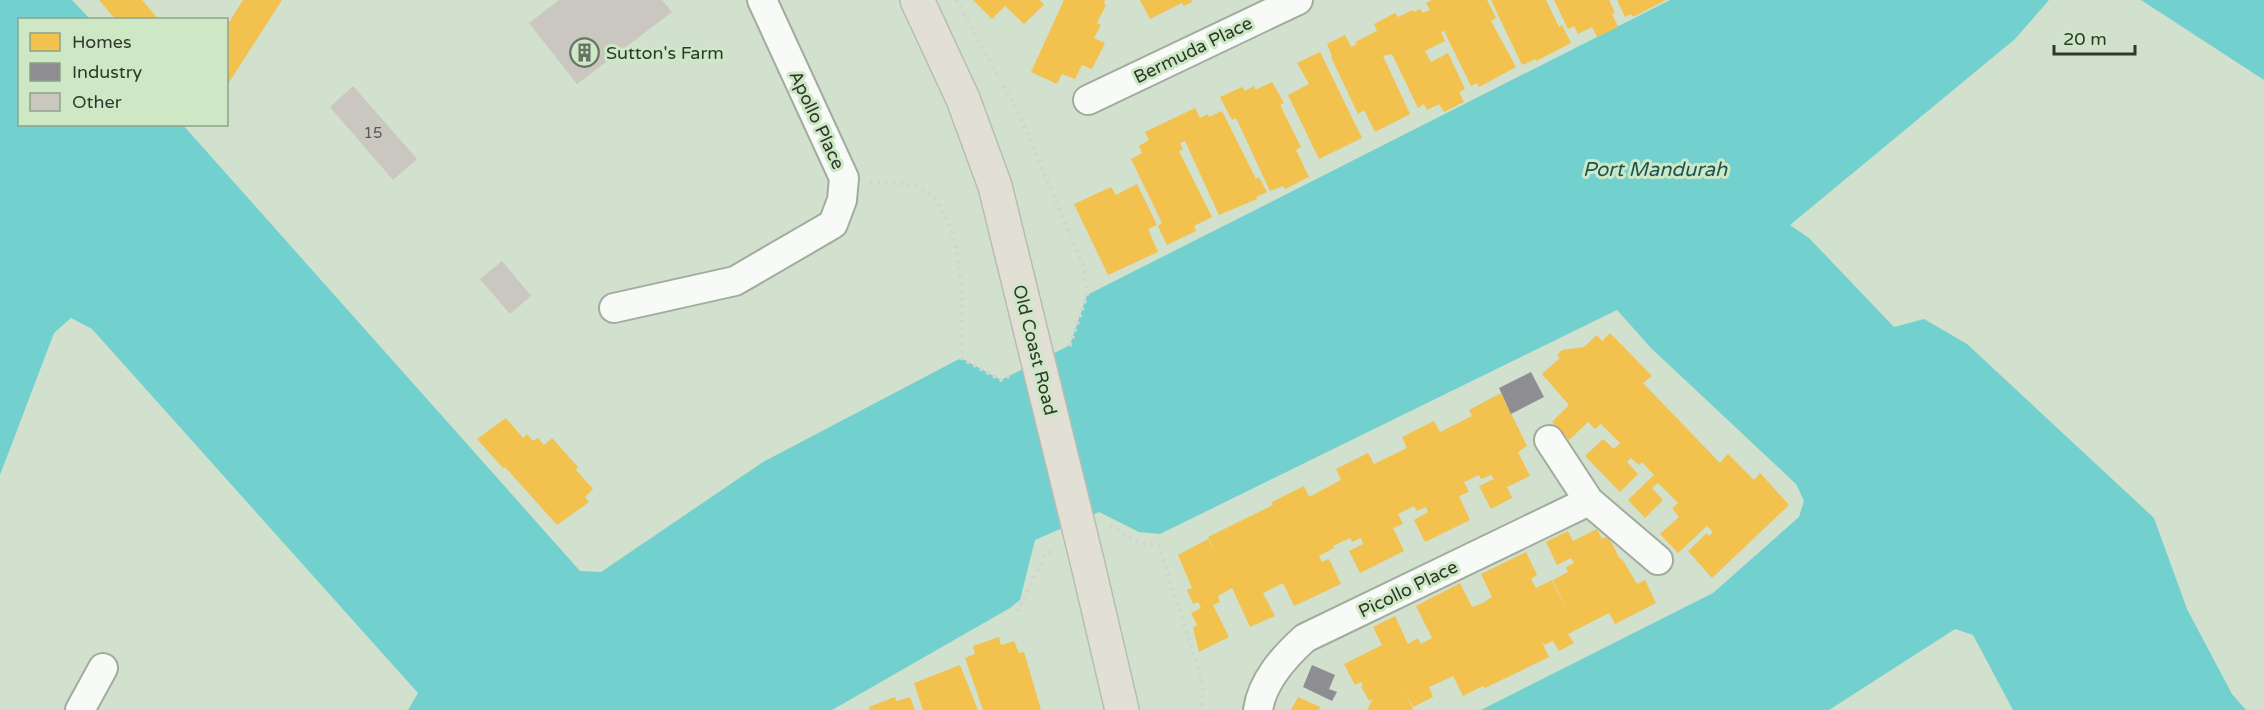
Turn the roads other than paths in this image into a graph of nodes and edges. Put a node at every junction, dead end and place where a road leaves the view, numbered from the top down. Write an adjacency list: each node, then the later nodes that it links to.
1 (762, 0): 5 (street, Apollo Place)
2 (917, 0): 11 (main road, Old Coast Road, bridge)
3 (1298, 0): 4 (street, Bermuda Place)
4 (1088, 100)
5 (614, 308)
6 (1549, 440): 7 (street)
7 (1589, 501): 8 (street); 12 (street, Picollo Place)
8 (1658, 560)
9 (103, 668): 10 (street)
10 (80, 710)
11 (1122, 710)
12 (1258, 710)

